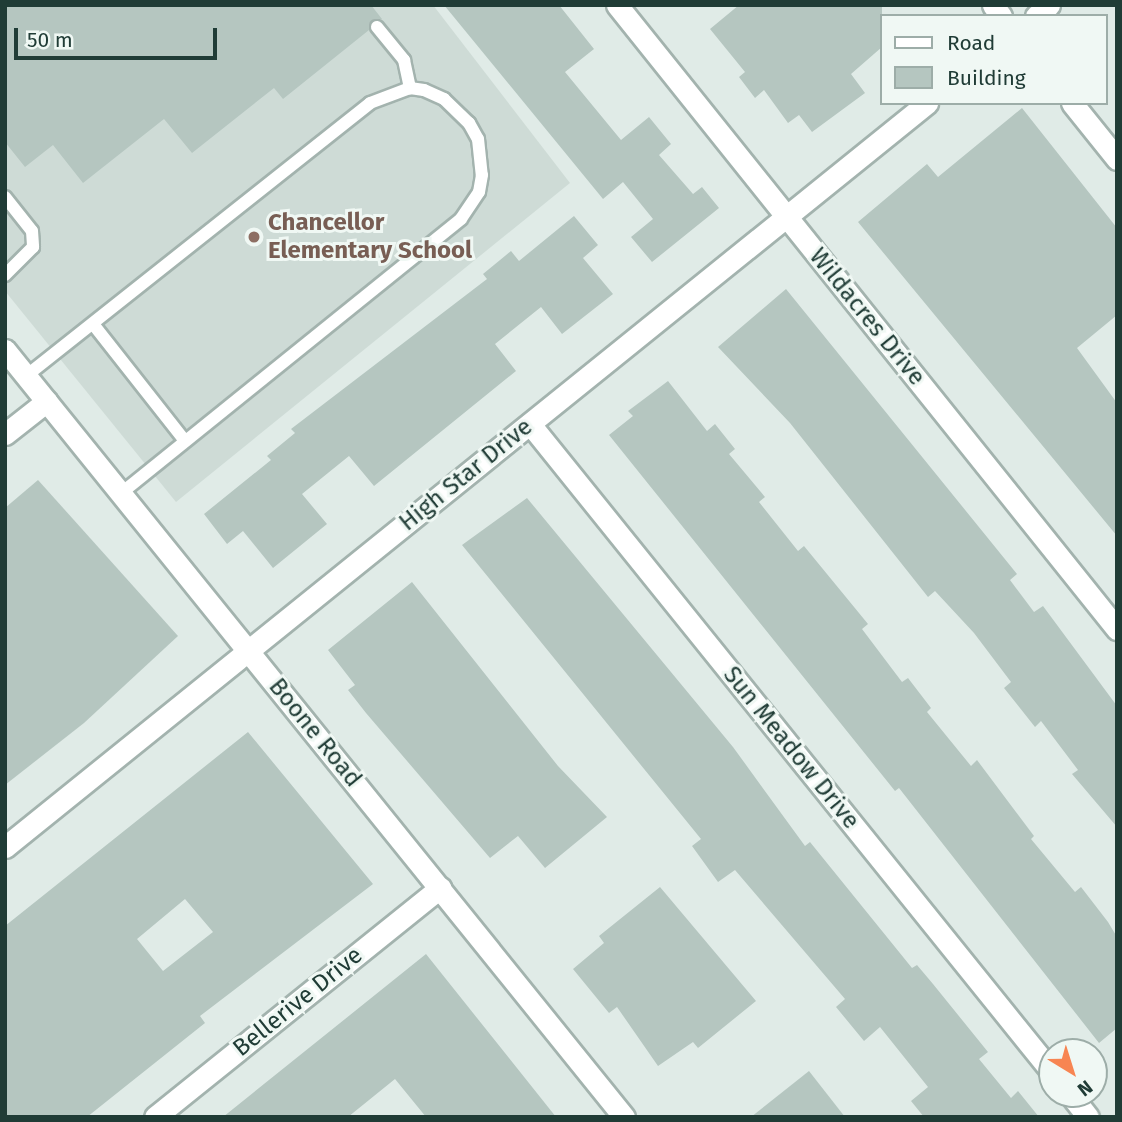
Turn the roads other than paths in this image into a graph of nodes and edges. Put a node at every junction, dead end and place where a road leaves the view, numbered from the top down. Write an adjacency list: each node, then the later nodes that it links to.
1 (617, 5): 8 (street, Wildacres Drive)
2 (377, 27): 3 (lane)
3 (410, 88): 10 (lane); 16 (lane)
4 (925, 105): 8 (street, High Star Drive)
5 (1074, 105): 6 (street)
6 (1117, 159)
7 (5, 197): 9 (lane)
8 (786, 216): 14 (street, High Star Drive); 18 (street, Wildacres Drive)
9 (5, 275)
10 (93, 324): 12 (lane); 16 (lane)
11 (5, 349): 12 (street, Boone Road)
12 (26, 376): 13 (street, Boone Road)
13 (47, 401): 15 (street); 17 (street, Boone Road)
14 (530, 424): 19 (street, High Star Drive); 22 (street, Sun Meadow Drive)
15 (5, 434)
16 (185, 442): 17 (lane)
17 (121, 493): 19 (street, Boone Road)
18 (1117, 628)
19 (247, 649): 20 (street, High Star Drive); 21 (street, Boone Road)
20 (5, 847)
21 (440, 888): 23 (street, Bellerive Drive); 24 (street, Boone Road)
22 (1038, 1055)
23 (155, 1117)
24 (624, 1117)

